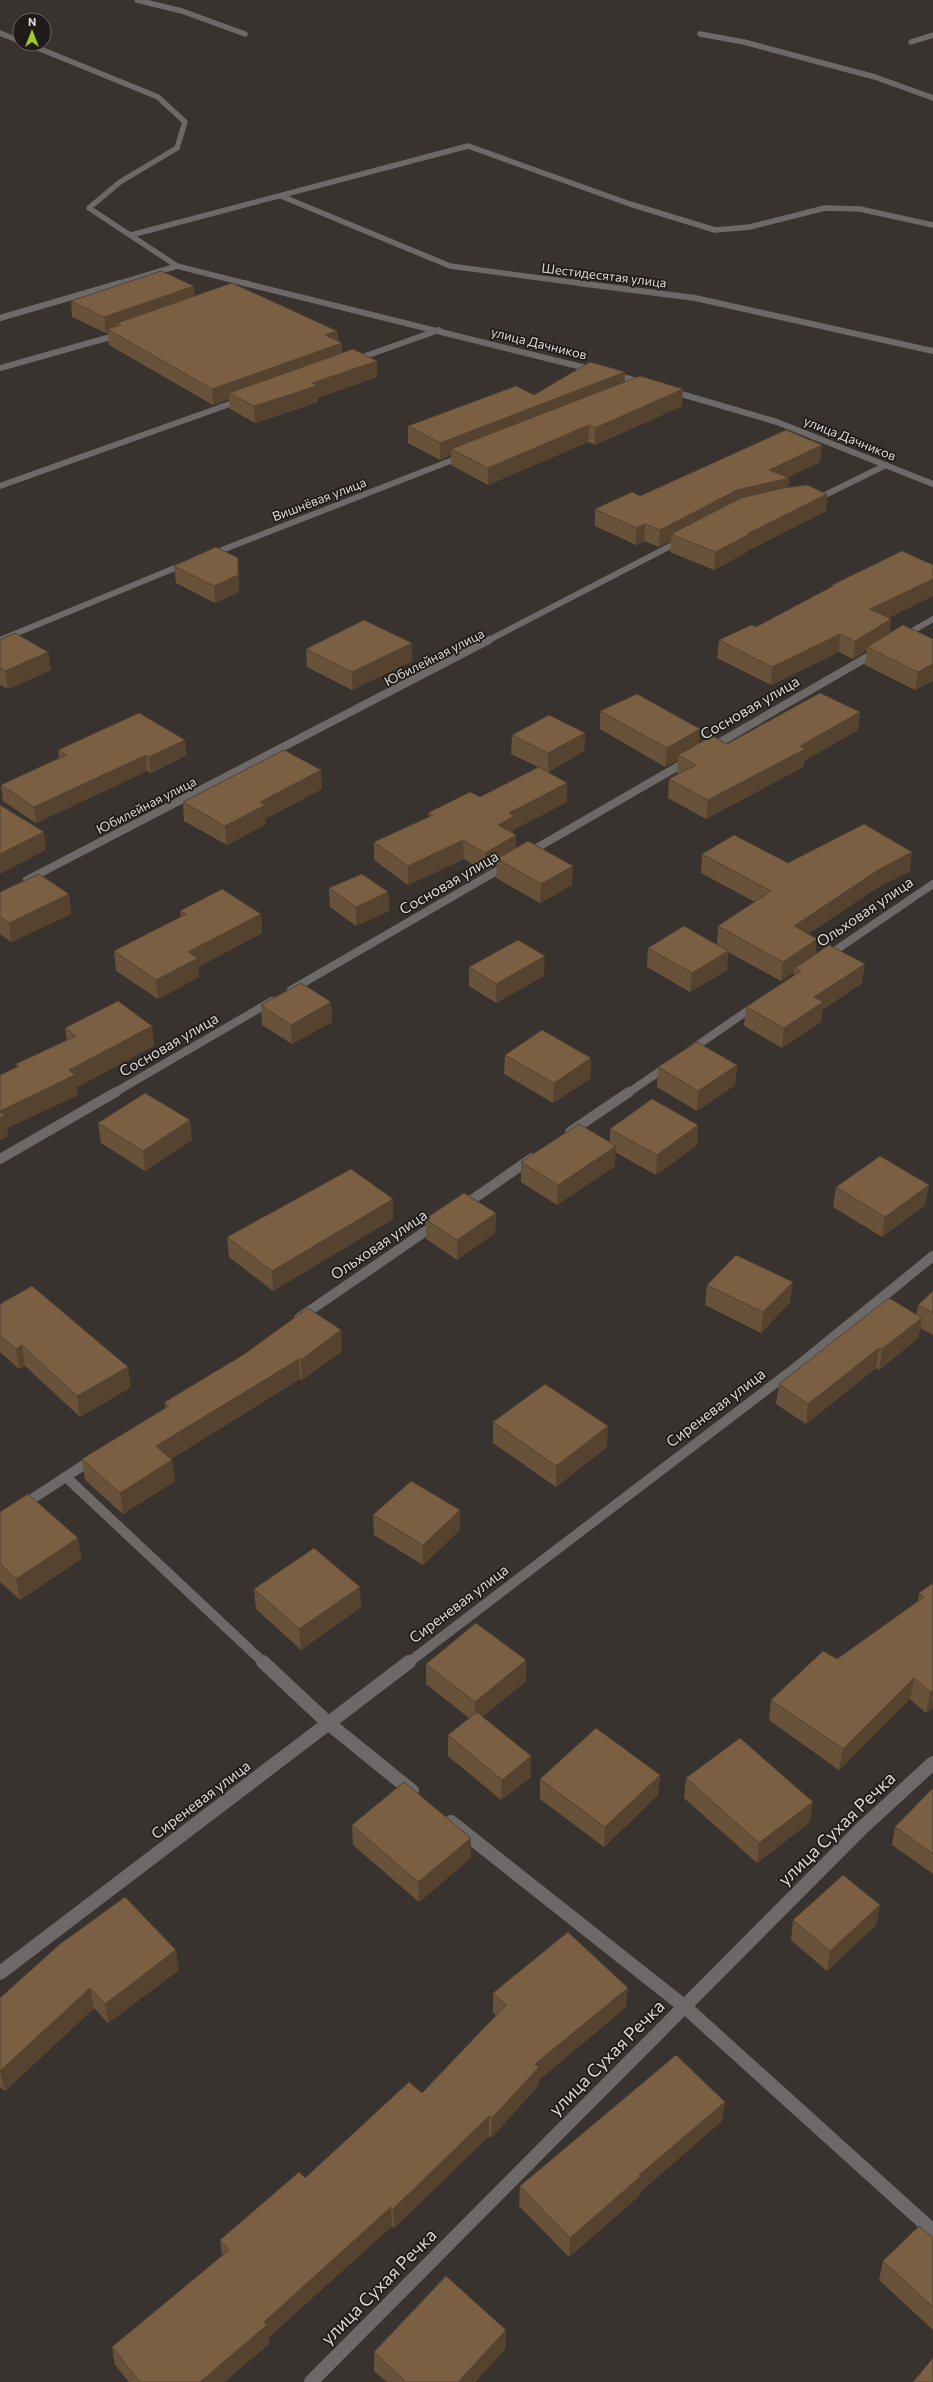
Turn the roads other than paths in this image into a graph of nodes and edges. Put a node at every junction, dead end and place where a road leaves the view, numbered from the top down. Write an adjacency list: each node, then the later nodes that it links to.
1 (137, 0): 3 (street)
2 (0, 32): 6 (street)
3 (245, 34)
4 (700, 34): 9 (street)
5 (933, 35): 7 (street)
6 (12, 37)
7 (911, 42)
8 (48, 52): 12 (street)
9 (933, 98)
10 (281, 196): 11 (street); 12 (street); 19 (street, Шестидесятая улица)
11 (933, 224)
12 (131, 235): 13 (street)
13 (177, 266): 14 (street, улица Дачников); 16 (street)
14 (255, 285): 15 (street); 17 (street, улица Дачников)
15 (240, 290)
16 (0, 318)
17 (439, 330): 20 (street); 23 (street, улица Дачников)
18 (131, 331): 21 (street)
19 (933, 351)
20 (349, 362)
21 (0, 368)
22 (664, 389): 26 (street, улица Дачников)
23 (634, 390)
24 (245, 399): 28 (street)
25 (471, 453): 31 (street, Вишнёвая улица)
26 (886, 465): 27 (street, улица Дачников); 29 (street)
27 (933, 484)
28 (0, 486)
29 (809, 498)
30 (690, 536): 35 (street, Юбилейная улица)
31 (204, 557)
32 (197, 560): 34 (street)
33 (933, 618): 41 (street, Сосновая улица)
34 (0, 640)
35 (21, 883)
36 (933, 884): 37 (street, Ольховая улица)
37 (821, 960)
38 (762, 1001): 39 (street)
39 (559, 1140)
40 (539, 1154): 43 (street, Ольховая улица)
41 (0, 1159)
42 (933, 1256): 47 (street, Сиреневая улица)
43 (289, 1324)
44 (99, 1455): 45 (street)
45 (66, 1477): 46 (street); 47 (street)
46 (0, 1520)
47 (328, 1723): 49 (street); 51 (street, Сиреневая улица)
48 (933, 1763): 52 (street, улица Сухая Речка)
49 (420, 1796)
50 (444, 1816): 52 (street)
51 (0, 1973)
52 (685, 2007): 53 (street); 54 (street, улица Сухая Речка)
53 (933, 2231)
54 (311, 2382)

